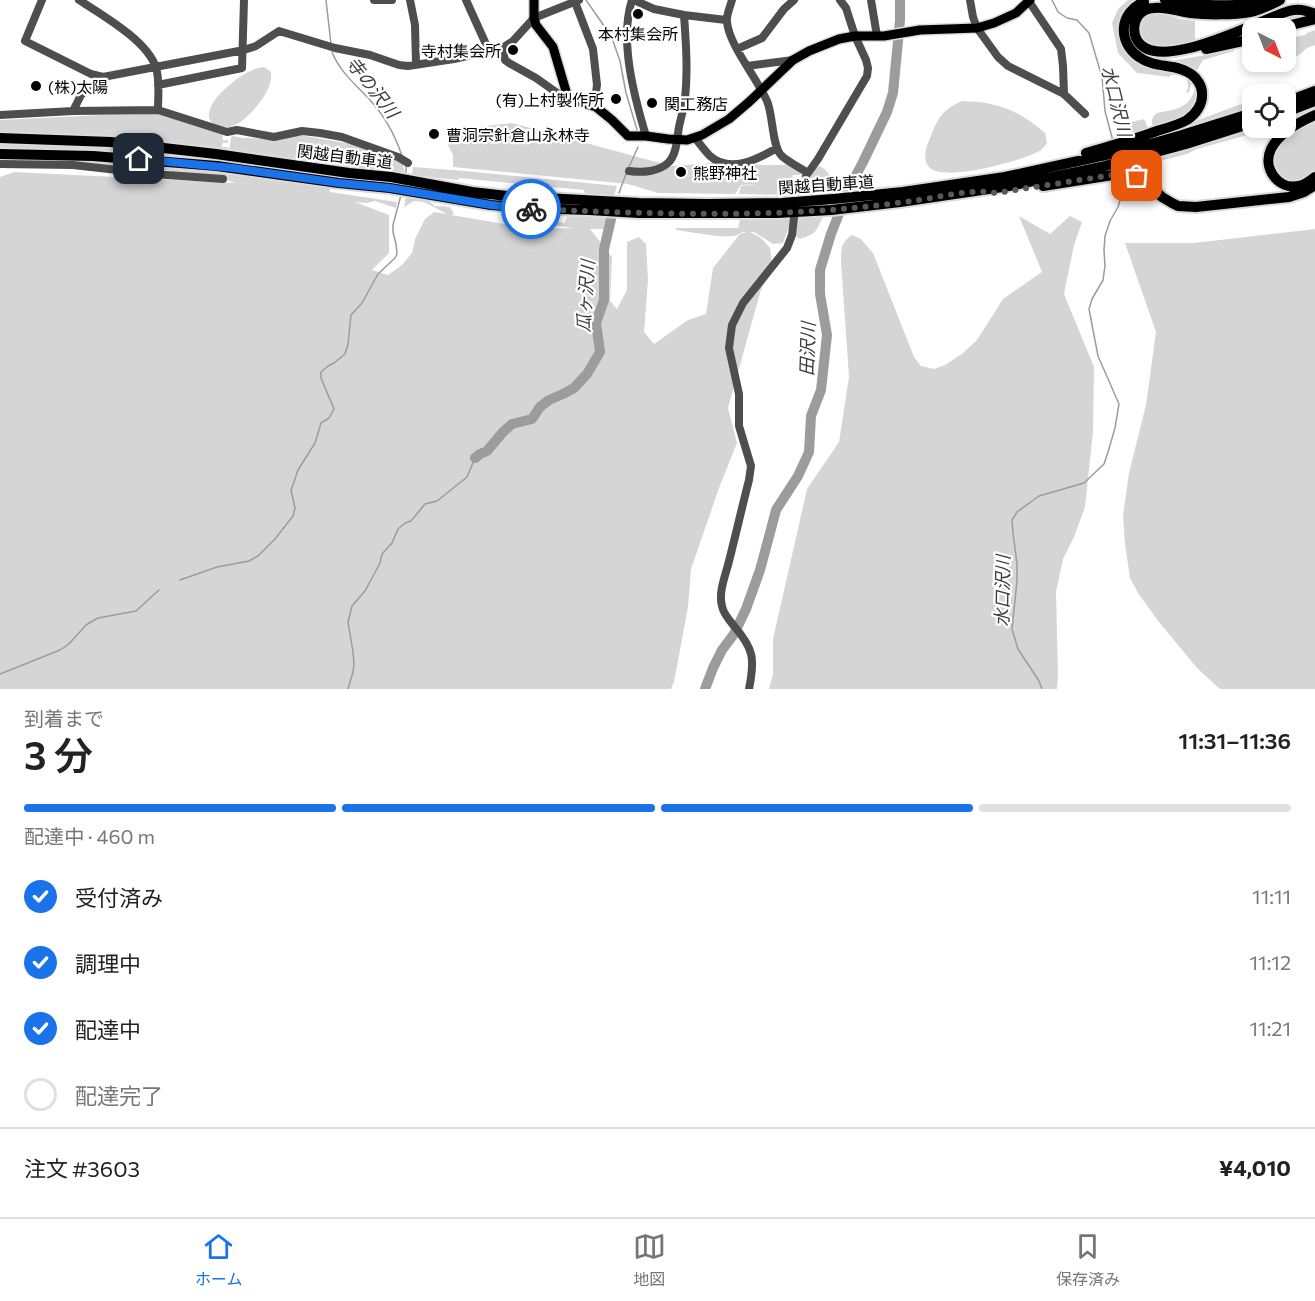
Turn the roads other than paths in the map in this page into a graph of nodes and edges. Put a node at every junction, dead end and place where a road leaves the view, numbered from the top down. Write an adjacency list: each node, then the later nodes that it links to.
1 (42, 0): 45 (street)
2 (80, 0): 44 (street)
3 (244, 0): 39 (street)
4 (374, 0): 5 (street)
5 (392, 0)
6 (410, 0): 42 (street)
7 (466, 0): 40 (street)
8 (534, 0): 25 (main road)
9 (633, 0): 22 (street); 62 (street)
10 (656, 0): 22 (street)
11 (732, 0): 27 (street)
12 (794, 0): 38 (street)
13 (840, 0): 32 (street)
14 (872, 0): 33 (street)
15 (970, 0): 30 (street)
16 (1165, 0): 17 (highway)
17 (1275, 0)
18 (1280, 0): 36 (highway)
19 (577, 1): 25 (street); 53 (street)
20 (1029, 1): 30 (main road); 49 (street)
21 (1148, 1): 35 (highway); 67 (highway)
22 (654, 9): 24 (street)
23 (1315, 14): 36 (highway)
24 (684, 15): 27 (street); 65 (street)
25 (534, 18): 37 (street); 50 (main road)
26 (1315, 19): 28 (highway)
27 (726, 21): 38 (street)
28 (1296, 24)
29 (1315, 25): 31 (highway)
30 (977, 28): 33 (main road); 49 (street)
31 (1296, 30)
32 (855, 36): 33 (main road); 41 (main road); 66 (street)
33 (880, 36)
34 (1242, 36): 36 (highway)
35 (1242, 41)
36 (1194, 46)
37 (502, 48): 40 (street); 50 (street)
38 (737, 49): 43 (street)
39 (244, 50): 42 (street); 44 (street); 46 (street)
40 (490, 50): 42 (street)
41 (792, 60): 43 (street); 47 (main road)
42 (416, 64)
43 (747, 66): 47 (street)
44 (156, 67): 45 (street); 46 (street)
45 (103, 77): 56 (street)
46 (158, 85): 55 (street)
47 (762, 90): 64 (main road); 66 (street)
48 (1315, 91): 51 (highway)
49 (1064, 94): 57 (street)
50 (568, 98): 53 (main road)
51 (1296, 98)
52 (1315, 101): 54 (highway)
53 (594, 106): 62 (main road)
54 (1296, 108)
55 (158, 110): 56 (street); 69 (street)
56 (73, 111): 58 (street)
57 (1085, 114)
58 (0, 115)
59 (1315, 115): 73 (highway)
60 (1242, 116): 67 (highway, 関越自動車道)
61 (1242, 126): 67 (highway, 関越自動車道)
62 (646, 136): 65 (main road)
63 (0, 138): 75 (highway, 関越自動車道)
64 (695, 138): 65 (main road); 66 (street)
65 (679, 139): 72 (street)
66 (777, 148)
67 (1133, 149): 70 (highway); 70 (highway, 関越自動車道)
68 (0, 154): 75 (highway, 関越自動車道)
69 (405, 161)
70 (1100, 162): 76 (highway); 77 (highway, 関越自動車道); 77 (highway, 関越自動車道)
71 (0, 164): 74 (street)
72 (629, 171)
73 (1315, 177)
74 (223, 179)
75 (391, 182): 77 (highway, 関越自動車道)
76 (1315, 185)
77 (870, 201)
78 (794, 218): 79 (street)
79 (749, 689)

